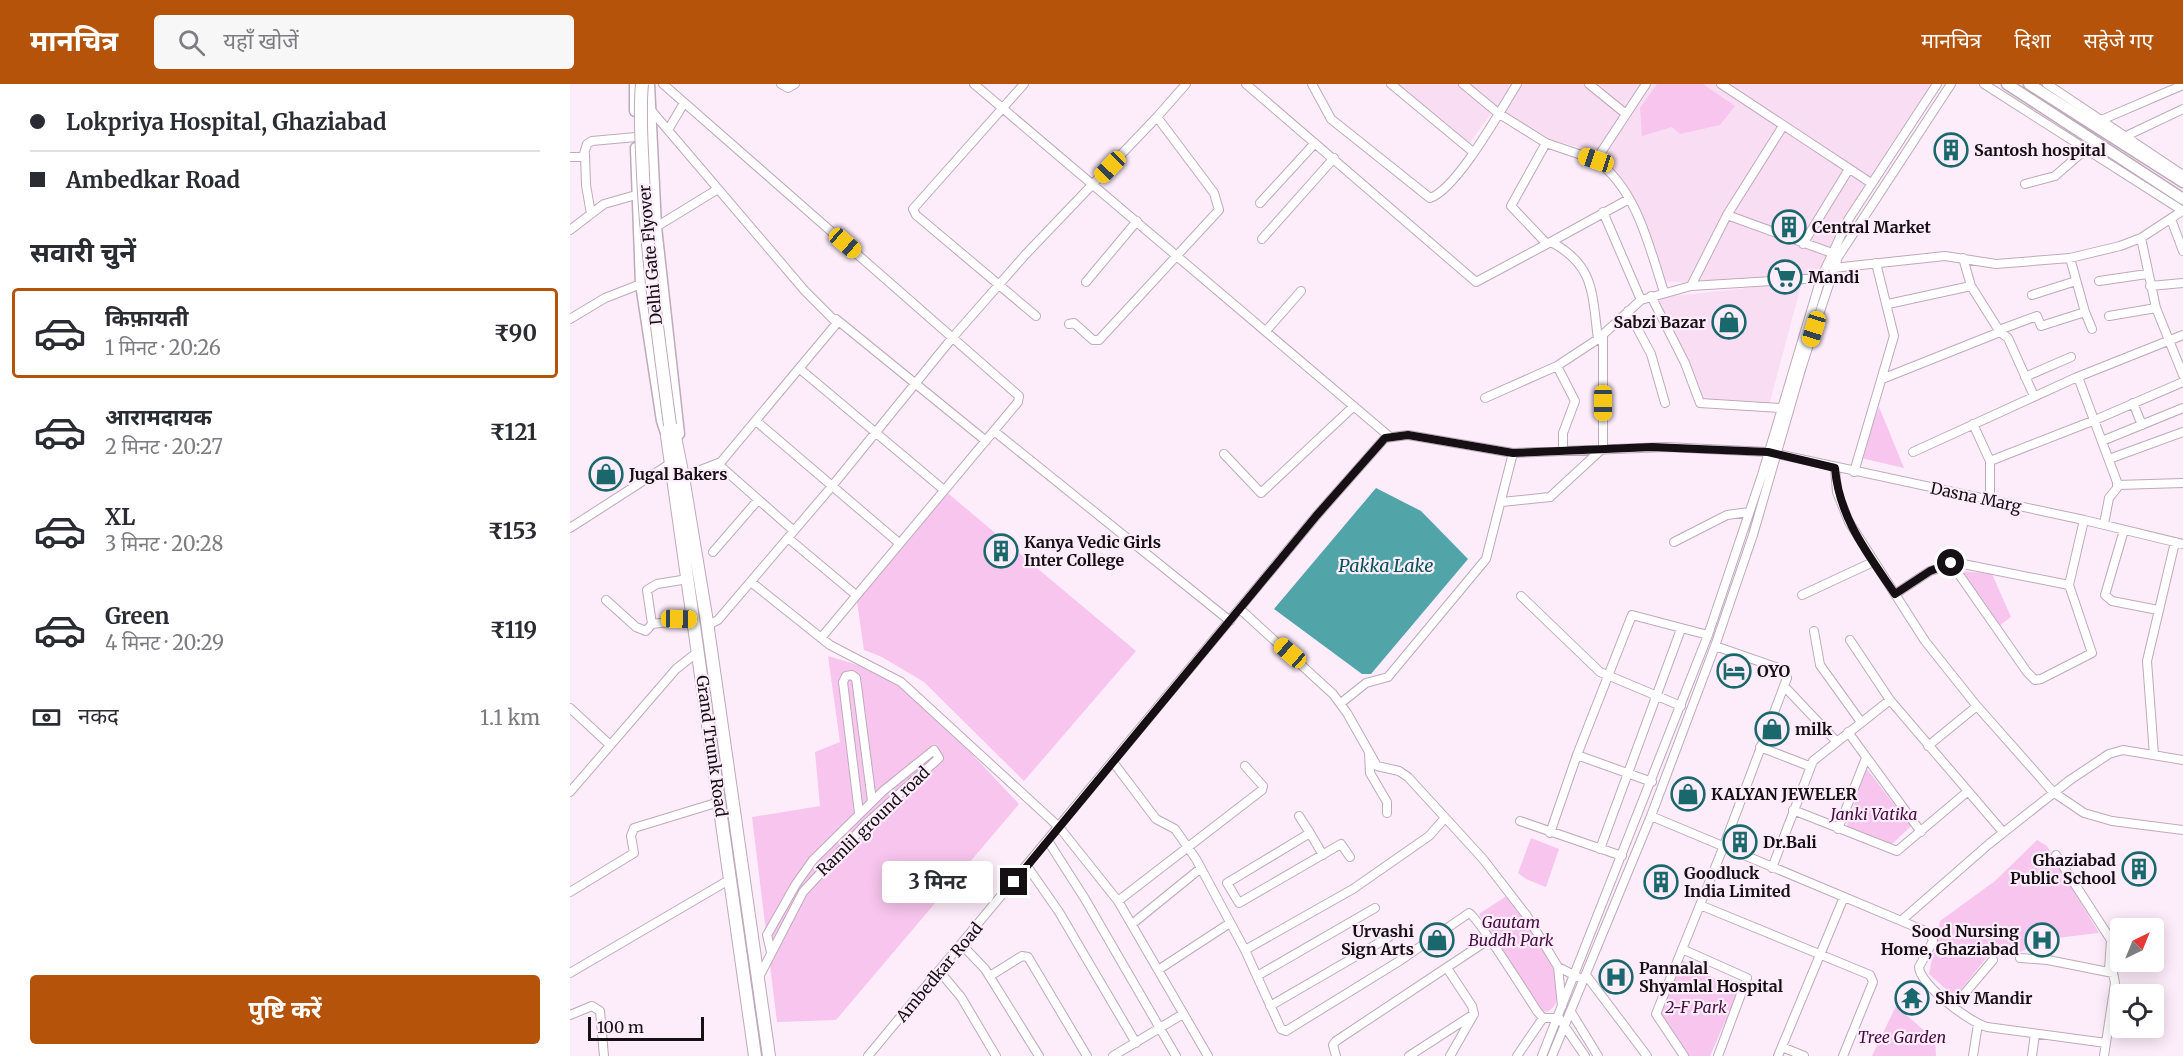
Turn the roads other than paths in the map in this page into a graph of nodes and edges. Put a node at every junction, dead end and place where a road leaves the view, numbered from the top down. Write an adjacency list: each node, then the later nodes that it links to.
1 (634, 84): 35 (main road)
2 (642, 84): 131 (highway, Delhi Gate Flyover, bridge)
3 (649, 84): 26 (main road)
4 (663, 84): 25 (street)
5 (781, 84): 6 (street)
6 (795, 84)
7 (974, 84): 27 (street)
8 (1024, 84): 27 (street)
9 (1186, 84): 31 (street)
10 (1246, 84): 37 (street)
11 (1312, 84): 40 (street)
12 (1390, 84): 40 (street)
13 (1463, 84): 29 (street)
14 (1517, 84): 29 (street)
15 (1589, 84): 30 (street)
16 (1646, 84): 30 (street)
17 (1721, 84): 33 (street)
18 (1937, 84): 48 (street)
19 (1951, 84): 75 (street)
20 (1984, 84): 39 (street)
21 (2007, 84): 55 (main road)
22 (2029, 84): 47 (main road)
23 (2047, 84): 32 (street)
24 (2183, 85): 32 (street)
25 (684, 103): 34 (street); 105 (street)
26 (650, 109): 34 (street); 52 (main road)
27 (1004, 109): 49 (street); 83 (street)
28 (2183, 109): 36 (street)
29 (1498, 113): 38 (street); 40 (street)
30 (1626, 114): 44 (street)
31 (1157, 117): 49 (street); 71 (street)
32 (2099, 121): 36 (street)
33 (1783, 126): 45 (street); 60 (street)
34 (668, 130): 51 (street)
35 (636, 136): 41 (street); 53 (main road)
36 (2124, 137): 46 (street)
37 (1316, 143): 43 (street); 56 (street)
38 (1546, 144): 44 (street); 67 (street)
39 (2086, 149): 50 (street); 57 (street)
40 (1473, 152)
41 (585, 154): 42 (street); 59 (street)
42 (570, 157)
43 (1334, 158): 66 (street); 67 (street)
44 (1596, 160): 54 (street)
45 (1849, 169): 48 (street); 68 (street)
46 (2183, 175)
47 (2183, 182)
48 (1871, 183): 70 (street)
49 (1094, 184): 62 (street); 83 (street)
50 (2025, 184)
51 (718, 189): 63 (street); 99 (street)
52 (654, 193): 53 (street); 63 (main road)
53 (637, 194): 59 (street); 82 (main road)
54 (1629, 199): 58 (street); 88 (street)
55 (2183, 199)
56 (1260, 203)
57 (2183, 211): 61 (street)
58 (1602, 213): 67 (street); 91 (street)
59 (591, 214): 64 (street)
60 (1727, 215): 68 (street); 84 (street)
61 (2171, 219): 65 (street); 69 (street)
62 (1137, 221): 71 (street); 80 (street)
63 (656, 226): 131 (main road)
64 (570, 230)
65 (2141, 238): 73 (street); 76 (street)
66 (1262, 239)
67 (1549, 243): 106 (street)
68 (1803, 244): 70 (street)
69 (2183, 251)
70 (1832, 253): 77 (street)
71 (1177, 255): 100 (street); 102 (street)
72 (1963, 258): 73 (street); 74 (street); 85 (street)
73 (2070, 258): 78 (street)
74 (1876, 263): 75 (street); 92 (street)
75 (1833, 268): 139 (street)
76 (2147, 274): 79 (street); 86 (street)
77 (1821, 278): 84 (street); 122 (street)
78 (2076, 281): 89 (street); 95 (street)
79 (2099, 281)
80 (1086, 282)
81 (2183, 283): 86 (street)
82 (641, 284): 98 (street); 131 (main road)
83 (999, 284): 96 (street); 105 (street)
84 (1691, 286): 88 (street)
85 (1971, 286): 92 (street); 103 (street)
86 (2150, 286): 93 (street)
87 (1301, 291): 102 (street)
88 (1664, 292): 90 (street)
89 (2032, 295)
90 (1651, 296): 91 (street); 122 (street)
91 (1641, 300): 94 (street)
92 (1888, 304): 114 (street)
93 (2156, 308): 97 (street); 107 (street)
94 (1628, 311): 106 (street); 119 (street)
95 (2085, 312): 101 (street); 103 (street)
96 (1036, 316)
97 (2109, 316)
98 (570, 319)
99 (835, 319): 110 (street); 115 (street)
100 (1069, 324)
101 (2092, 329)
102 (1266, 331): 121 (street)
103 (2000, 331): 112 (street); 114 (street)
104 (2183, 335): 107 (street)
105 (952, 337): 115 (street); 129 (street)
106 (1600, 337): 109 (street); 135 (street)
107 (2170, 338): 111 (street); 113 (street)
108 (2071, 357): 112 (street)
109 (1557, 366): 118 (street); 136 (street)
110 (800, 369): 125 (street); 128 (street)
111 (2183, 375)
112 (2025, 377): 117 (street)
113 (2078, 377): 117 (street); 124 (street)
114 (1882, 379): 146 (street)
115 (916, 382): 128 (street); 133 (street)
116 (2183, 382): 120 (street)
117 (2034, 396): 126 (street)
118 (1485, 398)
119 (1665, 403)
120 (2133, 403): 124 (street); 127 (street)
121 (1354, 406): 132 (street); 140 (street)
122 (1781, 408): 139 (street)
123 (2183, 408): 127 (street)
124 (2095, 420): 134 (street); 142 (street)
125 (756, 421): 144 (street); 149 (street)
126 (1973, 424): 137 (street); 142 (street)
127 (2142, 425): 134 (street)
128 (875, 431): 149 (street); 151 (street)
129 (994, 431): 133 (street); 178 (street)
130 (2183, 432): 141 (street)
131 (671, 433): 143 (highway, Grand Trunk Road); 147 (highway, Grand Trunk Road)
132 (1390, 437): 138 (street); 175 (street, Ambedkar Road)
133 (986, 441): 151 (street)
134 (2102, 441): 141 (street)
135 (1603, 448): 136 (street); 139 (street); 154 (street)
136 (1563, 450): 138 (street)
137 (1913, 452)
138 (1513, 453): 154 (street)
139 (1772, 453): 145 (street, Dasna Marg); 155 (street); 186 (street)
140 (1224, 454)
141 (2109, 459): 150 (street)
142 (1990, 460): 153 (street)
143 (671, 463): 158 (street); 167 (highway, Grand Trunk Road)
144 (717, 464): 147 (street); 152 (street)
145 (1835, 468): 146 (street, Dasna Marg); 165 (street)
146 (1854, 472): 153 (street, Dasna Marg)
147 (684, 477): 179 (highway, Grand Trunk Road)
148 (2182, 483): 150 (street)
149 (833, 485): 160 (street); 162 (street)
150 (2118, 485): 157 (street)
151 (944, 490): 162 (street)
152 (758, 500): 160 (street); 164 (street)
153 (1990, 500): 156 (street, Dasna Marg)
154 (1502, 502): 192 (street)
155 (1749, 512): 161 (street); 183 (street)
156 (2084, 520): 157 (street, Dasna Marg); 169 (street)
157 (2104, 524): 159 (street, Dasna Marg)
158 (570, 528)
159 (2124, 530): 163 (street, Dasna Marg); 176 (street)
160 (791, 535): 168 (street); 171 (street)
161 (1674, 542)
162 (899, 543): 171 (street)
163 (2179, 543): 176 (street)
164 (713, 552)
165 (1873, 562): 170 (street); 172 (street)
166 (1951, 563): 169 (street); 169 (street); 170 (street)
167 (688, 579): 177 (highway, Grand Trunk Road); 180 (street)
168 (751, 582): 179 (street); 184 (street)
169 (2068, 585)
170 (1895, 594): 194 (street)
171 (856, 595): 184 (street)
172 (1802, 595)
173 (1521, 596): 188 (street)
174 (606, 600): 180 (street)
175 (1240, 609): 178 (street, Ambedkar Road); 192 (street)
176 (2158, 610): 203 (street)
177 (694, 620): 180 (street); 187 (highway, Grand Trunk Road)
178 (1230, 621): 207 (street, Ambedkar Road)
179 (707, 622): 271 (highway, Grand Trunk Road)
180 (651, 624)
181 (1681, 629): 183 (street); 188 (street); 190 (street)
182 (1814, 631): 196 (street)
183 (1708, 635): 193 (street)
184 (821, 638): 224 (street)
185 (1850, 640): 191 (street)
186 (1715, 645): 189 (street); 221 (street)
187 (699, 651): 199 (street); 216 (highway, Grand Trunk Road)
188 (1607, 676): 190 (street); 204 (street)
189 (1784, 686): 198 (street); 201 (street)
190 (1657, 696): 193 (street); 210 (street)
191 (1890, 700): 196 (street); 200 (street)
192 (1341, 704): 202 (street)
193 (1682, 705): 211 (street)
194 (1977, 706): 200 (street); 214 (street)
195 (570, 708): 199 (street)
196 (1861, 722): 197 (street)
197 (1848, 732): 198 (street); 205 (street)
198 (1836, 741): 209 (street)
199 (610, 745): 212 (street)
200 (1928, 746): 213 (street)
201 (1761, 747): 209 (street); 233 (street)
202 (1369, 752): 219 (street); 222 (street)
203 (2154, 754): 206 (street); 214 (street)
204 (1577, 755): 210 (street); 230 (street)
205 (1866, 758): 225 (street); 227 (street)
206 (2183, 759)
207 (1113, 762): 224 (street, Ambedkar Road); 232 (street)
208 (1245, 766): 232 (street)
209 (1809, 766): 217 (street)
210 (1629, 775): 211 (street); 234 (street)
211 (1652, 782): 238 (street)
212 (570, 792)
213 (1967, 792): 227 (street); 228 (street)
214 (2053, 792): 226 (street); 228 (street)
215 (872, 801): 218 (street); 218 (street); 258 (street, Ramlil ground road)
216 (719, 802): 242 (highway, Grand Trunk Road); 243 (street)
217 (1793, 810): 225 (street); 241 (street)
218 (860, 813): 258 (street)
219 (1387, 813)
220 (1299, 816): 229 (street)
221 (1651, 816): 233 (street); 270 (street)
222 (1445, 818): 257 (street); 262 (street)
223 (1520, 821): 230 (street)
224 (1059, 827): 231 (street, Ambedkar Road); 246 (street)
225 (1838, 829): 227 (street)
226 (2183, 830)
227 (1921, 832)
228 (2003, 832): 250 (street)
229 (1310, 833): 235 (street); 244 (street)
230 (1550, 833): 234 (street)
231 (1048, 841): 239 (street, Ambedkar Road); 285 (street)
232 (1190, 848): 240 (street); 246 (street)
233 (1723, 848): 241 (street); 248 (street)
234 (1600, 849): 238 (street)
235 (1323, 855): 237 (street); 244 (street)
236 (2056, 855): 265 (street)
237 (1350, 856)
238 (1622, 856): 270 (street)
239 (1027, 866): 255 (street, Ambedkar Road); 287 (street)
240 (1201, 868): 247 (street); 252 (street)
241 (1772, 868): 245 (street)
242 (729, 880): 267 (street); 276 (highway, Grand Trunk Road)
243 (570, 892)
244 (1232, 892): 247 (street)
245 (1844, 897): 250 (street); 259 (street)
246 (1118, 901): 252 (street)
247 (1219, 901): 251 (street)
248 (1700, 905): 256 (street); 259 (street)
249 (1375, 908): 269 (street)
250 (1902, 920): 275 (street)
251 (1230, 922): 257 (street); 264 (street)
252 (1132, 924): 264 (street)
253 (1389, 937): 274 (street)
254 (1488, 940): 263 (street); 274 (street); 282 (street)
255 (962, 945): 266 (street, Ambedkar Road); 268 (street)
256 (1682, 949): 309 (street); 310 (street)
257 (1245, 950): 269 (street)
258 (771, 952): 271 (street, Ramlil ground road)
259 (1820, 953): 289 (street); 312 (street)
260 (2020, 958): 265 (street)
261 (1993, 960): 275 (street)
262 (1558, 967): 270 (street); 281 (street)
263 (1447, 968): 278 (street); 300 (street)
264 (1158, 970): 277 (street)
265 (2109, 970): 288 (street)
266 (940, 972): 293 (street, Ambedkar Road); 294 (street)
267 (570, 973)
268 (990, 976): 295 (street); 296 (street)
269 (1257, 976): 274 (street)
270 (1582, 977): 272 (street); 279 (street); 308 (street)
271 (758, 980): 273 (highway, Grand Trunk Road)
272 (1566, 1001): 279 (street); 281 (street)
273 (762, 1006): 276 (highway); 292 (highway, Grand Trunk Road)
274 (1270, 1006)
275 (1954, 1006): 283 (street)
276 (748, 1009): 291 (highway, Grand Trunk Road)
277 (1183, 1014): 285 (street); 299 (street)
278 (1474, 1014): 301 (street); 302 (street)
279 (1572, 1014): 284 (street); 307 (street)
280 (570, 1015): 290 (street)
281 (1561, 1015): 282 (street); 284 (street); 304 (street)
282 (1543, 1018): 303 (street)
283 (1978, 1024): 286 (street); 313 (street)
284 (1566, 1028): 305 (street); 306 (street)
285 (1161, 1029): 287 (street); 298 (street)
286 (2035, 1034): 288 (street); 314 (street)
287 (1136, 1043): 297 (street)
288 (2106, 1043): 315 (street)
289 (1780, 1052): 311 (street)
290 (604, 1056)
291 (755, 1056)
292 (769, 1056)
293 (868, 1056)
294 (996, 1056)
295 (1039, 1056)
296 (1086, 1056)
297 (1113, 1056)
298 (1176, 1056)
299 (1208, 1056)
300 (1336, 1056)
301 (1409, 1056)
302 (1450, 1056)
303 (1517, 1056)
304 (1542, 1056)
305 (1552, 1056)
306 (1585, 1056)
307 (1599, 1056)
308 (1647, 1056)
309 (1684, 1056)
310 (1718, 1056)
311 (1804, 1056)
312 (1843, 1056)
313 (1973, 1056)
314 (2032, 1056)
315 (2104, 1056)

